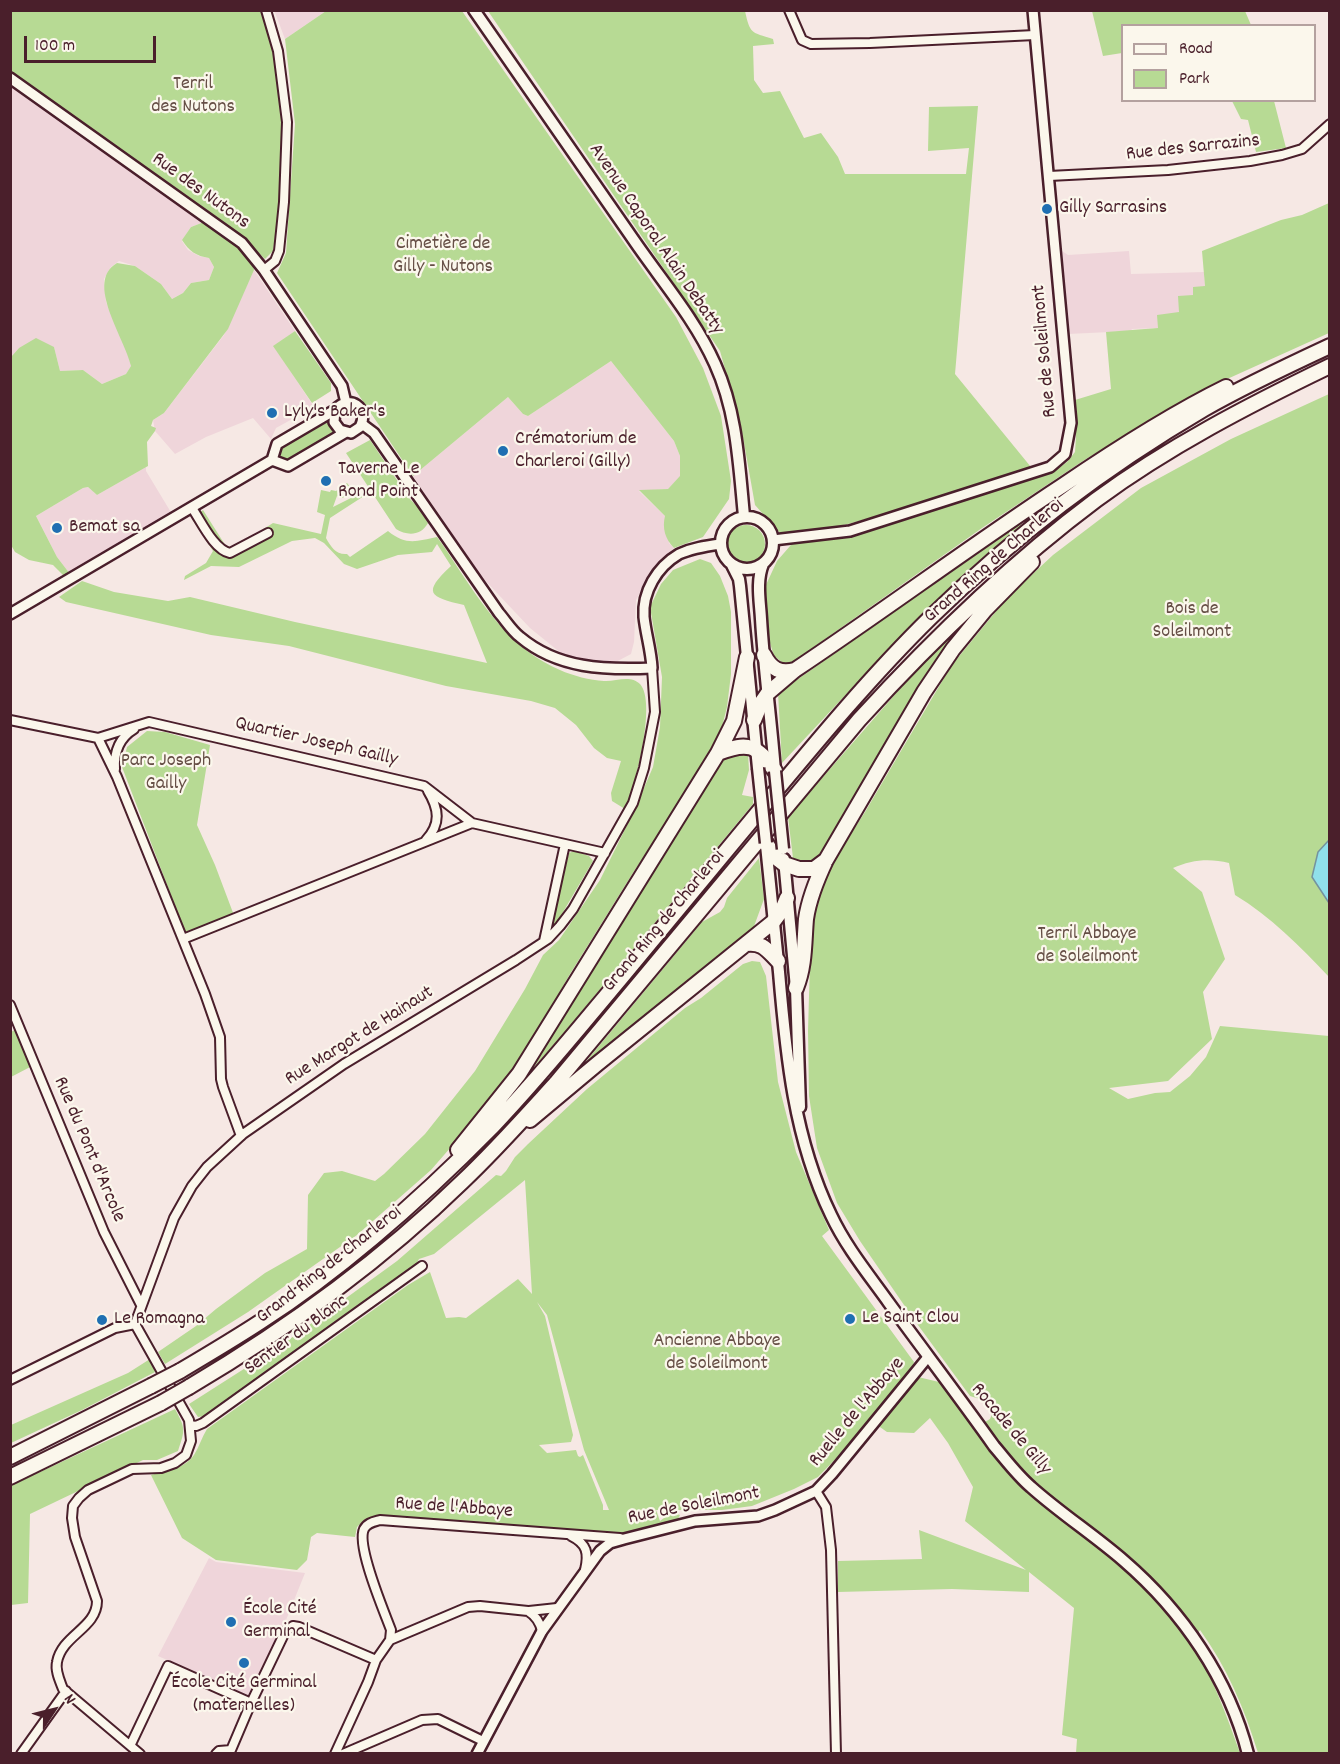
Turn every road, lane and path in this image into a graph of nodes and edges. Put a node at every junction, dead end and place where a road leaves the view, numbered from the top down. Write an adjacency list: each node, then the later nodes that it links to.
1 (266, 10): 9 (street)
2 (474, 10): 19 (main road, Avenue Caporal Alain Debatty)
3 (789, 10): 5 (street)
4 (1033, 10): 5 (street, Rue de Soleilmont)
5 (1035, 35): 8 (street, Rue de Soleilmont)
6 (11, 79): 9 (street, Rue des Nutons)
7 (1329, 124): 8 (street, Rue des Sarrazins)
8 (1049, 176): 21 (street, Rue de Soleilmont)
9 (264, 270): 13 (street, Rue des Nutons)
10 (1329, 346): 12 (highway, Grand Ring de Charleroi)
11 (1329, 366): 22 (highway, Grand Ring de Charleroi)
12 (1266, 376): 30 (highway); 59 (highway, Grand Ring de Charleroi)
13 (346, 403): 14 (street); 15 (street)
14 (335, 410): 16 (street); 17 (street)
15 (362, 424): 16 (street); 29 (street)
16 (346, 432): 17 (street)
17 (272, 460): 18 (street)
18 (192, 508): 20 (street); 26 (street)
19 (744, 516): 21 (main road); 23 (main road)
20 (268, 533)
21 (773, 540): 24 (main road)
22 (1045, 540): 47 (highway); 57 (highway, Grand Ring de Charleroi)
23 (720, 544): 25 (main road); 29 (street)
24 (763, 564): 25 (main road); 27 (main road)
25 (732, 565): 28 (main road)
26 (10, 614)
27 (764, 655): 30 (highway); 31 (main road)
28 (747, 657): 33 (main road); 36 (highway)
29 (652, 668): 45 (street, Rue Margot de Hainaut)
30 (795, 670): 31 (highway)
31 (768, 693): 33 (highway); 37 (main road)
32 (10, 720): 35 (street, Quartier Joseph Gailly)
33 (754, 720): 37 (main road)
34 (141, 724): 35 (street, Quartier Joseph Gailly); 39 (street); 40 (street, Quartier Joseph Gailly)
35 (98, 738): 39 (street)
36 (718, 753): 37 (highway); 59 (highway)
37 (763, 756): 38 (highway); 43 (main road, bridge)
38 (775, 771): 46 (main road, bridge)
39 (117, 777): 50 (street)
40 (424, 786): 41 (street, Quartier Joseph Gailly); 42 (street)
41 (472, 823): 42 (street); 44 (street, Quartier Joseph Gailly)
42 (425, 841): 50 (street)
43 (766, 843): 46 (highway)
44 (565, 844): 45 (street, Quartier Joseph Gailly); 51 (street)
45 (605, 853): 51 (street, Rue Margot de Hainaut)
46 (777, 858): 47 (highway); 48 (main road); 49 (main road)
47 (826, 860): 54 (highway)
48 (788, 898): 49 (highway); 54 (main road)
49 (773, 922): 52 (highway); 53 (main road)
50 (183, 939): 58 (street)
51 (544, 941): 58 (street, Rue Margot de Hainaut)
52 (746, 944): 53 (highway); 57 (highway)
53 (778, 961): 56 (main road)
54 (796, 988): 56 (main road)
55 (10, 1005): 61 (street, Rue du Pont d'Arcole)
56 (801, 1128): 63 (main road, Rocade de Gilly)
57 (513, 1130): 67 (highway, Grand Ring de Charleroi, bridge)
58 (241, 1136): 61 (street, Rue Margot de Hainaut)
59 (430, 1187): 66 (highway, Grand Ring de Charleroi, bridge)
60 (422, 1266): 65 (street, Sentier du Blanc)
61 (141, 1305): 62 (street, Rue Margot de Hainaut)
62 (135, 1324): 64 (street); 65 (street)
63 (928, 1357): 68 (street, Ruelle de l'Abbaye); 88 (main road, Rocade de Gilly)
64 (10, 1380)
65 (190, 1425): 77 (street)
66 (10, 1457)
67 (10, 1477)
68 (816, 1491): 70 (street, Rue de Soleilmont); 81 (street)
69 (567, 1534): 70 (street, Rue de l'Abbaye); 71 (street); 75 (street, Rue de l'Abbaye)
70 (624, 1539): 71 (street, Rue de Soleilmont)
71 (585, 1571): 72 (street, Rue de Soleilmont)
72 (557, 1608): 73 (street); 74 (street, Rue de Soleilmont)
73 (529, 1611): 74 (street); 75 (street)
74 (542, 1631): 79 (street, Rue de Soleilmont)
75 (390, 1640): 76 (street)
76 (376, 1660): 78 (street); 85 (street)
77 (66, 1691): 80 (street); 82 (street)
78 (251, 1703): 80 (street); 84 (street)
79 (483, 1742): 86 (street); 87 (street, Rue de Soleilmont)
80 (131, 1744): 83 (street)
81 (836, 1753)
82 (21, 1754)
83 (140, 1754)
84 (216, 1754)
85 (335, 1754)
86 (343, 1754)
87 (477, 1754)
88 (1248, 1754)

